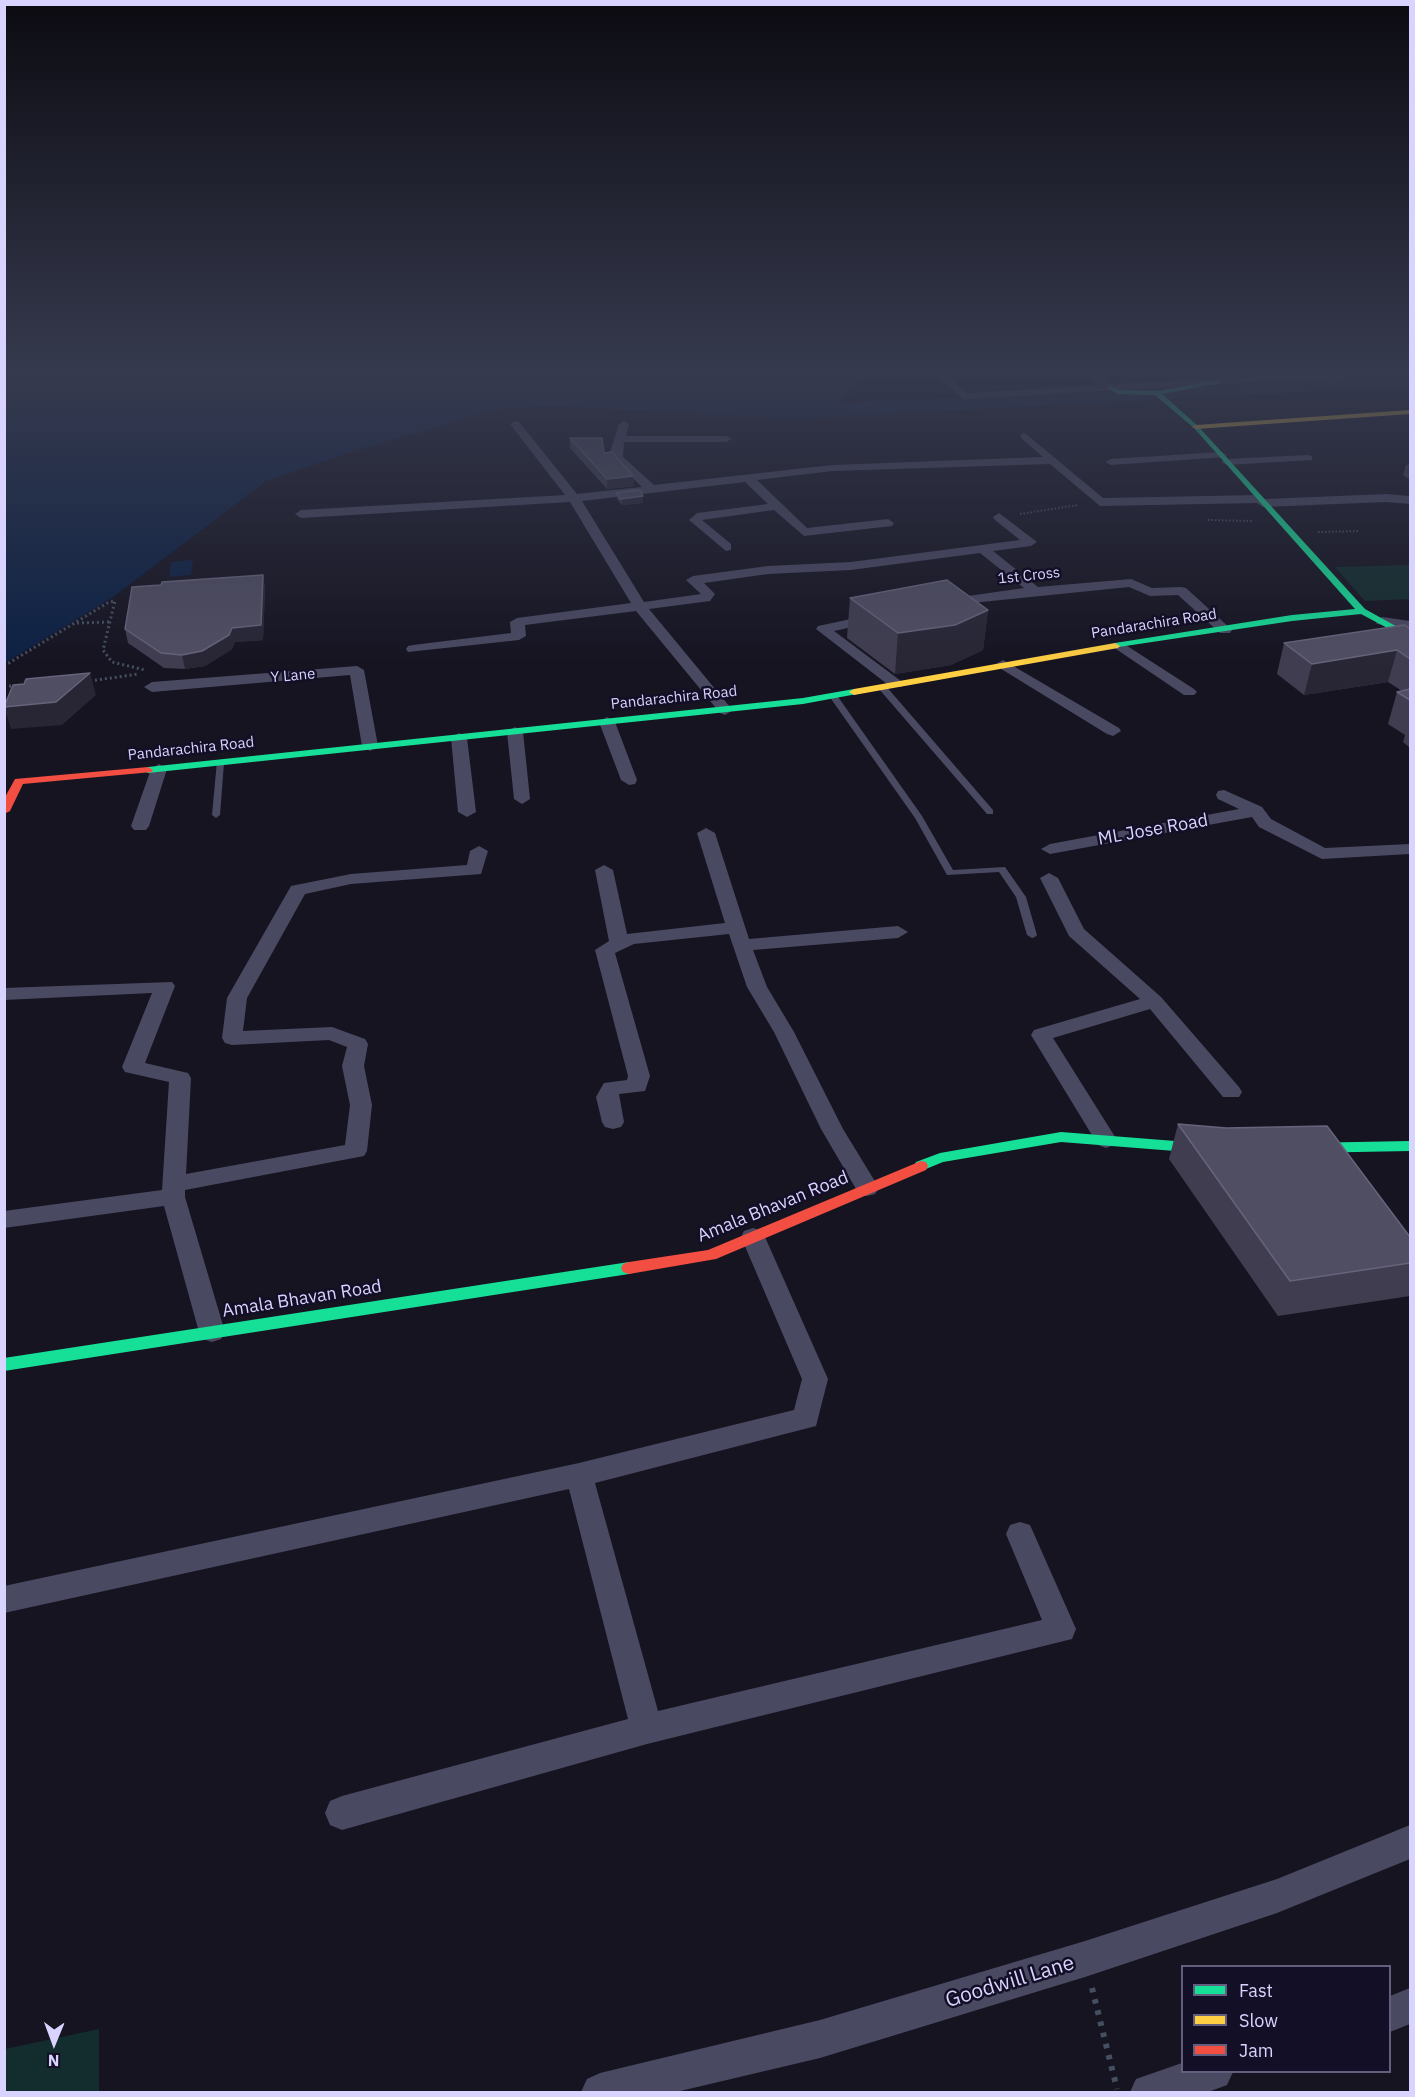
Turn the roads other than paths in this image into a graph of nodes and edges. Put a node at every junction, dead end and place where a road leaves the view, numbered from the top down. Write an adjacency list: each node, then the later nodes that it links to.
1 (551, 469): 8 (street)
2 (630, 469): 7 (street)
3 (824, 469): 6 (street)
4 (1063, 469): 9 (street)
5 (1233, 469): 9 (street)
6 (747, 477): 7 (street); 11 (street)
7 (651, 489): 8 (street)
8 (574, 498): 12 (street); 19 (street)
9 (1261, 501): 10 (street); 20 (street)
10 (1410, 501)
11 (778, 506): 14 (street); 15 (street)
12 (301, 514)
13 (999, 517): 16 (street)
14 (888, 523)
15 (726, 546)
16 (983, 549): 17 (street); 19 (street)
17 (1035, 591): 18 (street, 1st Cross); 24 (street, 1st Cross)
18 (936, 605)
19 (641, 608): 27 (street); 33 (street)
20 (1362, 611): 22 (street); 24 (street, Pandarachira Road)
21 (891, 615): 30 (street)
22 (1382, 621): 23 (street); 25 (street)
23 (1410, 625)
24 (1225, 630): 26 (street, Pandarachira Road)
25 (1410, 637)
26 (1121, 646): 28 (street, Pandarachira Road); 31 (street)
27 (413, 649)
28 (1003, 664): 30 (street, Pandarachira Road); 35 (street)
29 (151, 677): 38 (street, Y Lane)
30 (889, 685): 32 (street, Pandarachira Road); 47 (lane)
31 (1189, 692)
32 (833, 696): 33 (street, Pandarachira Road); 57 (lane)
33 (725, 710): 34 (street, Pandarachira Road)
34 (607, 722): 36 (street, Pandarachira Road); 41 (street)
35 (1113, 730)
36 (515, 732): 37 (street, Pandarachira Road); 43 (street)
37 (459, 738): 38 (street, Pandarachira Road); 46 (street)
38 (370, 746): 39 (street, Pandarachira Road)
39 (220, 763): 40 (street, Pandarachira Road); 48 (lane)
40 (159, 769): 44 (street, Pandarachira Road); 49 (street)
41 (629, 780)
42 (1224, 795): 45 (street)
43 (522, 799)
44 (4, 811)
45 (1256, 811): 51 (street, ML Jose Road); 52 (street)
46 (467, 812)
47 (990, 812)
48 (216, 815)
49 (140, 826)
50 (706, 833): 58 (street)
51 (1050, 849)
52 (1410, 849)
53 (479, 851): 69 (street)
54 (604, 870): 59 (street)
55 (1049, 878): 61 (street)
56 (898, 932): 58 (street)
57 (1032, 935)
58 (739, 936): 59 (street); 68 (street)
59 (619, 943): 63 (street)
60 (4, 994): 69 (street)
61 (1154, 1001): 62 (street); 64 (street)
62 (1231, 1092)
63 (613, 1122)
64 (1106, 1140): 67 (street, Amala Bhavan Road); 68 (street, Amala Bhavan Road)
65 (1410, 1146): 66 (street)
66 (1286, 1148)
67 (1229, 1149)
68 (867, 1188): 71 (street, Amala Bhavan Road)
69 (173, 1191): 70 (street); 72 (street)
70 (4, 1220)
71 (753, 1237): 72 (street, Amala Bhavan Road); 74 (street)
72 (212, 1332): 73 (street, Amala Bhavan Road)
73 (4, 1365)
74 (579, 1475): 76 (street); 77 (street)
75 (1020, 1534): 77 (street)
76 (4, 1600)
77 (647, 1729): 78 (street)
78 (342, 1813)
79 (1410, 1842): 83 (street, Goodwill Lane)
80 (1410, 2006): 81 (street)
81 (1391, 2013)
82 (1211, 2073): 84 (street)
83 (600, 2092)
84 (1149, 2092)

